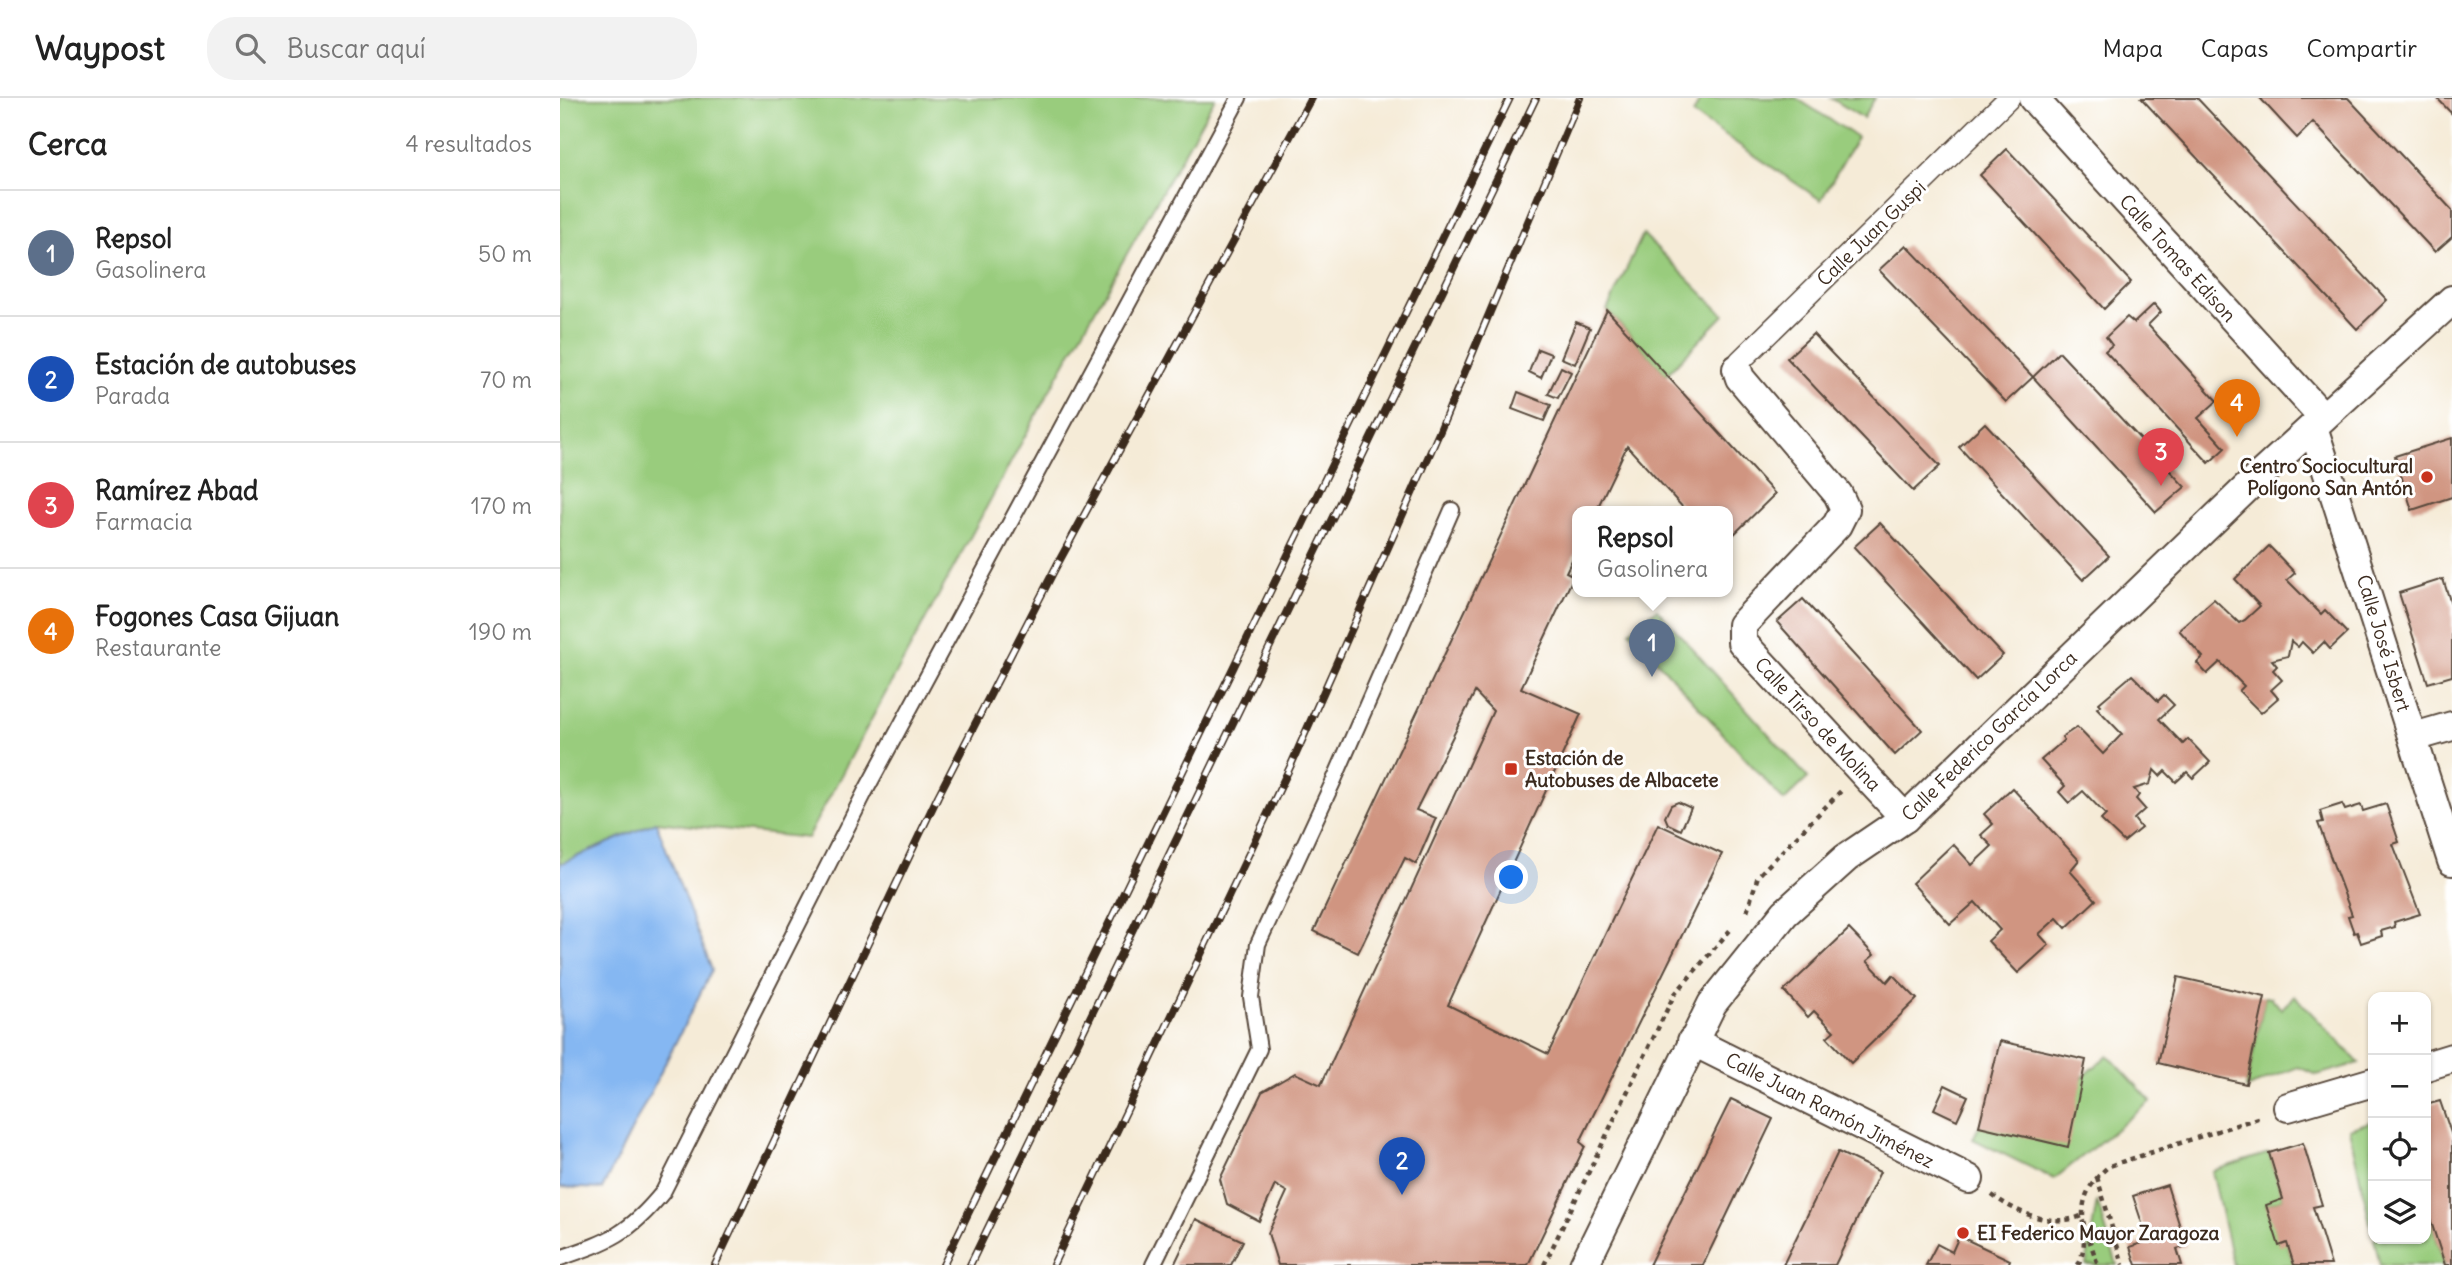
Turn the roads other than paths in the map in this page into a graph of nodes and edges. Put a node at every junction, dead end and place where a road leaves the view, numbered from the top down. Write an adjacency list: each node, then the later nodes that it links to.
1 (1239, 98): 18 (lane)
2 (2009, 98): 5 (street, Calle Juan Guspi)
3 (2033, 98): 6 (street, Calle Tomas Edison)
4 (2452, 300): 6 (street, Calle Federico García Lorca)
5 (1737, 369): 10 (street, Calle Tirso de Molina)
6 (2318, 422): 9 (street, Calle José Isbert); 10 (street, Calle Federico García Lorca)
7 (1452, 510): 19 (lane)
8 (2452, 726): 9 (street)
9 (2413, 737): 11 (street, Calle José Isbert)
10 (1905, 818): 12 (street, Calle Federico García Lorca)
11 (2452, 861)
12 (1692, 1041): 17 (street, Calle Juan Ramón Jiménez); 20 (street, Calle Federico García Lorca)
13 (2452, 1058): 14 (street)
14 (2431, 1064)
15 (2368, 1083): 16 (street)
16 (2288, 1107)
17 (1969, 1179)
18 (560, 1258)
19 (1153, 1265)
20 (1584, 1265)

